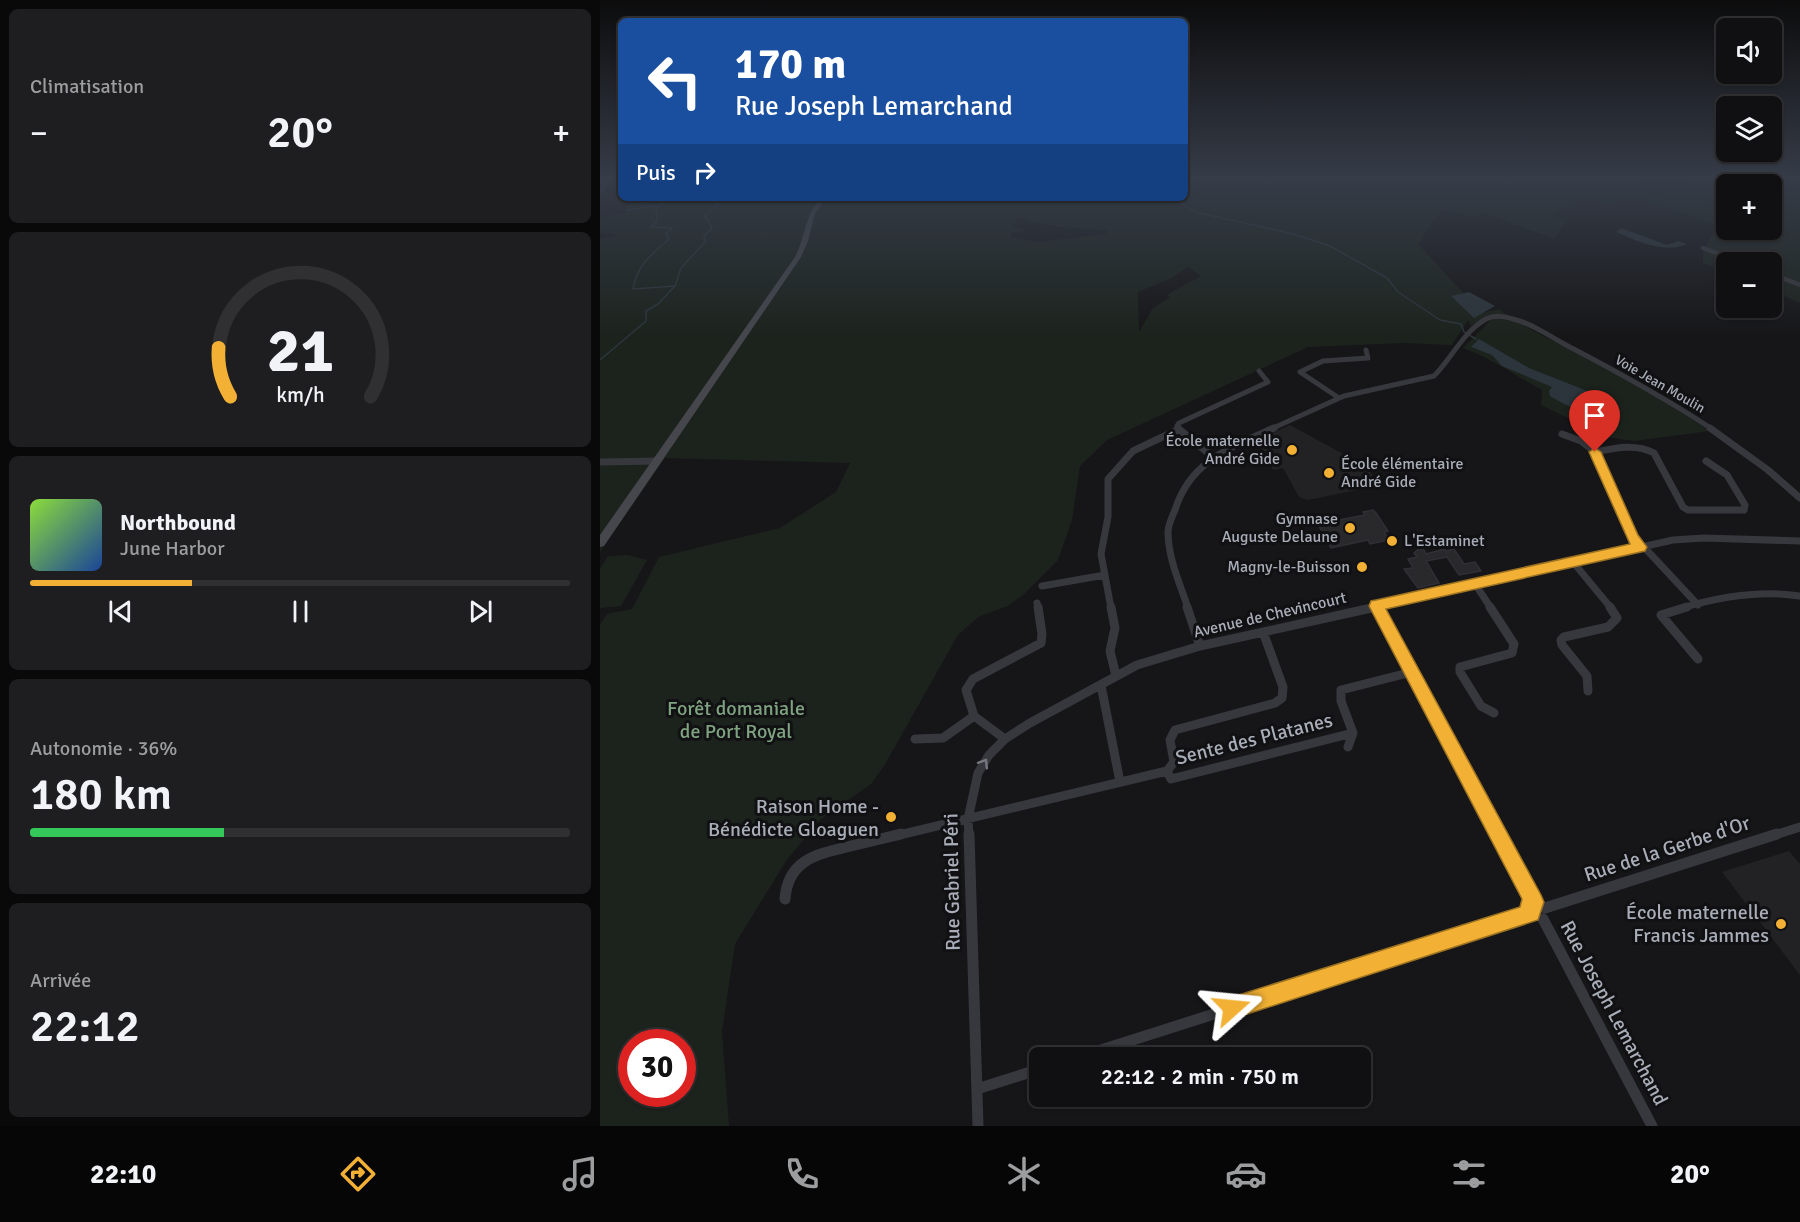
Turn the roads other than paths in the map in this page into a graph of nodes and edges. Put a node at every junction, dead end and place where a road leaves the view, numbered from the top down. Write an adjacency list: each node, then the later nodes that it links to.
1 (807, 232): 15 (street)
2 (1703, 248): 3 (street)
3 (1716, 253)
4 (1782, 278): 5 (street)
5 (1800, 285)
6 (1366, 350): 8 (street)
7 (1259, 371): 9 (street)
8 (1339, 398): 12 (street); 16 (street, Voie Jean Moulin)
9 (1179, 429): 12 (street); 23 (street)
10 (1562, 434): 11 (street)
11 (1595, 452): 13 (street); 21 (street)
12 (1213, 457): 31 (street)
13 (1706, 461)
14 (600, 462): 15 (street)
15 (655, 462): 20 (street)
16 (1800, 498)
17 (1800, 536): 18 (street, Avenue de Chevincourt)
18 (1788, 540): 19 (street, Avenue de Chevincourt); 21 (street, Avenue de Chevincourt)
19 (1800, 541)
20 (600, 543)
21 (1642, 547): 22 (street, Avenue de Chevincourt); 28 (street)
22 (1573, 562): 24 (street, Avenue de Chevincourt); 36 (street)
23 (1105, 574): 25 (street); 34 (street)
24 (1475, 584): 29 (street, Avenue de Chevincourt); 37 (street)
25 (1042, 586)
26 (1799, 596): 28 (street)
27 (1037, 603): 38 (street)
28 (1698, 605): 32 (street)
29 (1376, 606): 30 (street, Avenue de Chevincourt); 33 (street, Rue Joseph Lemarchand)
30 (1263, 632): 31 (street, Avenue de Chevincourt); 43 (street)
31 (1200, 646): 34 (street, Avenue de Chevincourt)
32 (1698, 659)
33 (1412, 672): 39 (street); 48 (street, Rue Joseph Lemarchand)
34 (1116, 676): 35 (street, Rue Gabriel Péri)
35 (1101, 685): 41 (street, Rue Gabriel Péri); 44 (street)
36 (1588, 691)
37 (1494, 713)
38 (974, 716): 40 (street); 41 (street)
39 (1353, 733): 42 (street); 43 (street, Sente des Platanes)
40 (915, 738)
41 (1005, 739): 45 (street, Rue Gabriel Péri, one-way to 41)
42 (1348, 747)
43 (1167, 771): 44 (street)
44 (1120, 782): 45 (street)
45 (968, 819): 47 (street); 51 (street, Rue Gabriel Péri)
46 (1800, 827): 48 (street, Rue de la Gerbe d'Or)
47 (785, 899)
48 (1538, 910): 49 (street, Rue de la Gerbe d'Or); 53 (street, Rue Joseph Lemarchand)
49 (1110, 1047)
50 (1029, 1072): 51 (street)
51 (976, 1089): 52 (street, Rue Gabriel Péri)
52 (978, 1126)
53 (1652, 1126)

